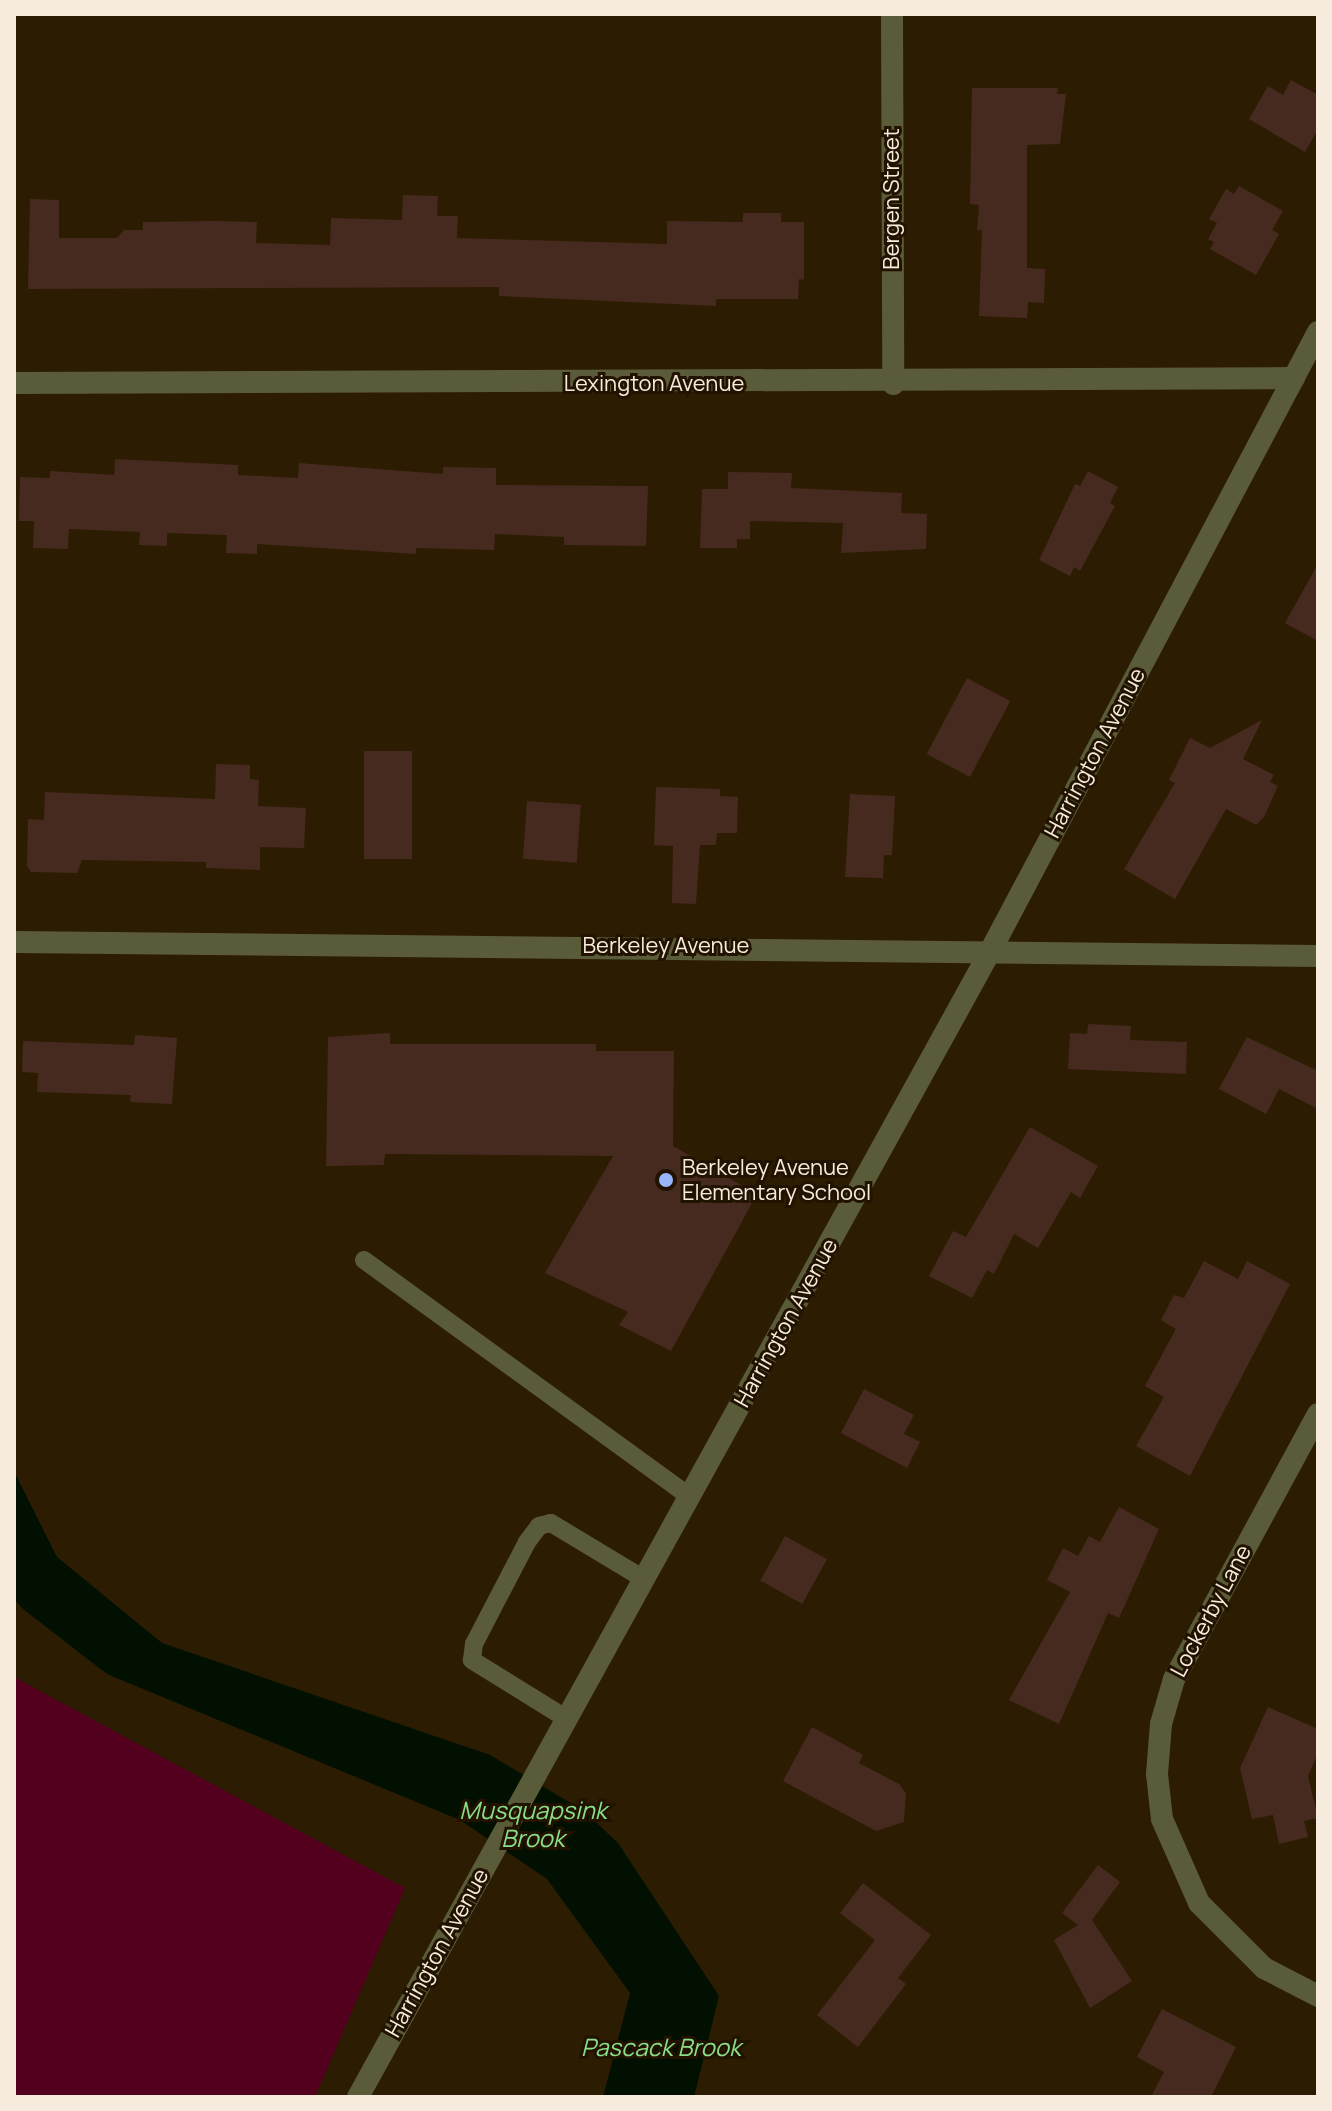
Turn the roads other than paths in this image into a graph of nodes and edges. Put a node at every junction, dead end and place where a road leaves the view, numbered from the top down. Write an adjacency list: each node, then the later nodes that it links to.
1 (892, 14): 5 (street, Bergen Street)
2 (1318, 332): 3 (street, Harrington Avenue)
3 (1294, 378): 5 (street, Lexington Avenue); 7 (street, Harrington Avenue)
4 (14, 383): 5 (street, Lexington Avenue)
5 (893, 384)
6 (14, 942): 7 (street, Berkeley Avenue)
7 (992, 948): 8 (street, Berkeley Avenue); 11 (street, Harrington Avenue)
8 (1318, 956)
9 (364, 1260): 11 (lane)
10 (1315, 1427): 14 (street, Lockerby Lane)
11 (690, 1497): 12 (street, Harrington Avenue)
12 (644, 1579): 13 (street, Harrington Avenue); 13 (lane)
13 (567, 1719): 15 (street, Harrington Avenue)
14 (1318, 1996)
15 (358, 2097)

